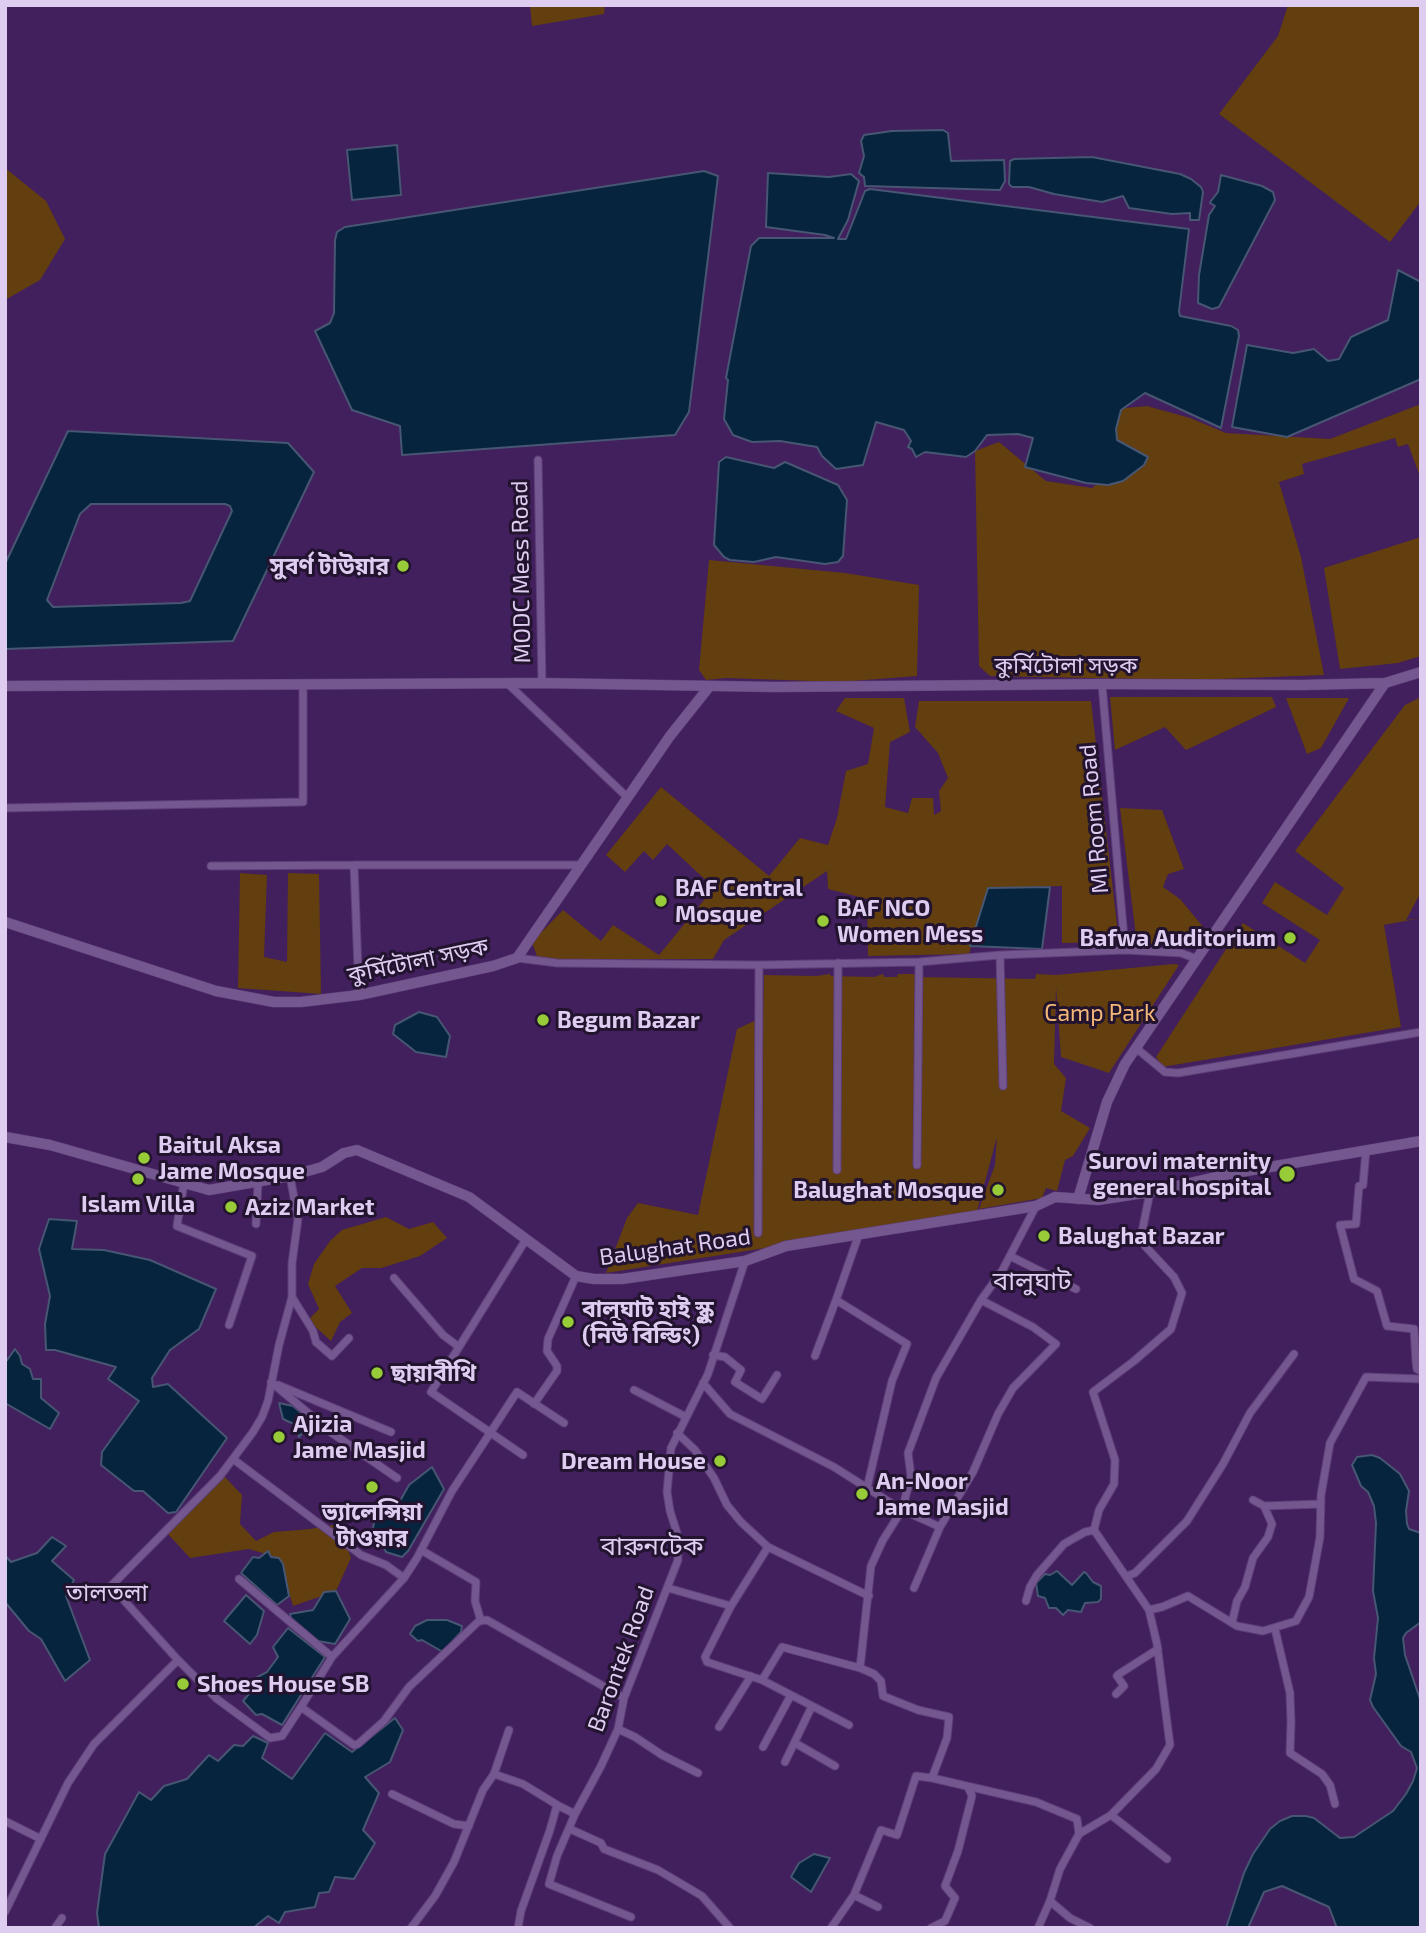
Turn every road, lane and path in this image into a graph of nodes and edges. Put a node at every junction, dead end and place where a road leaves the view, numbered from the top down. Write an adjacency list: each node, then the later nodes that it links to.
1 (538, 460): 3 (street, MODC Mess Road)
2 (1421, 672): 5 (street, কুর্মিটোলা সড়ক)
3 (542, 682): 4 (street, কুর্মিটোলা সড়ক); 9 (street, কুর্মিটোলা সড়ক)
4 (507, 683): 6 (street, কুর্মিটোলা সড়ক); 10 (street)
5 (1385, 683): 7 (street, কুর্মিটোলা সড়ক); 19 (street)
6 (303, 684): 8 (street, কুর্মিটোলা সড়ক); 11 (street)
7 (1102, 684): 9 (street, কুর্মিটোলা সড়ক); 16 (street, MI Room Road)
8 (5, 686)
9 (709, 687): 10 (street, কুর্মিটোলা সড়ক)
10 (627, 797): 13 (street, কুর্মিটোলা সড়ক)
11 (5, 808)
12 (354, 865): 13 (street); 14 (street); 23 (street)
13 (580, 865): 18 (street, কুর্মিটোলা সড়ক)
14 (211, 866)
15 (5, 922): 23 (street, কুর্মিটোলা সড়ক)
16 (1125, 950): 17 (street); 19 (street)
17 (1000, 955): 20 (street); 26 (street)
18 (517, 958): 22 (street); 23 (street, কুর্মিটোলা সড়ক)
19 (1197, 959): 25 (street)
20 (919, 962): 21 (street); 30 (street)
21 (838, 963): 22 (street); 31 (street)
22 (759, 965): 39 (street)
23 (359, 995)
24 (1421, 1032): 25 (street)
25 (1136, 1048): 36 (street)
26 (1003, 1086)
27 (10, 1138): 33 (street, Balughat Road)
28 (1421, 1141): 29 (street, Balughat Road)
29 (1366, 1150): 35 (street, Balughat Road); 56 (street)
30 (917, 1165)
31 (837, 1170)
32 (290, 1176): 34 (street, Balughat Road); 41 (street, Balughat Road); 47 (street)
33 (184, 1183): 34 (street, Balughat Road); 50 (street)
34 (258, 1183): 38 (street)
35 (1150, 1192): 36 (street, Balughat Road); 77 (street)
36 (1078, 1199): 37 (street, Balughat Road)
37 (1036, 1206): 40 (street, Balughat Road); 42 (street)
38 (256, 1224)
39 (758, 1233)
40 (859, 1234): 43 (street, Balughat Road); 48 (street)
41 (526, 1241): 44 (street, Balughat Road); 52 (street)
42 (1010, 1256): 46 (street); 49 (street)
43 (745, 1261): 44 (street, Balughat Road); 54 (street, Barontek Road)
44 (576, 1276): 62 (street)
45 (394, 1278): 52 (street)
46 (1076, 1289)
47 (292, 1297): 51 (street); 59 (street)
48 (836, 1300): 55 (street); 71 (street)
49 (981, 1300): 75 (street); 76 (street)
50 (229, 1325)
51 (349, 1338)
52 (459, 1347): 66 (street)
53 (1294, 1354): 80 (street)
54 (713, 1355): 57 (street); 60 (street, Barontek Road)
55 (815, 1356)
56 (1421, 1371)
57 (777, 1375)
58 (1421, 1379): 73 (street)
59 (271, 1382): 65 (street); 69 (street); 70 (street)
60 (703, 1383): 63 (street, Barontek Road); 71 (street)
61 (634, 1390): 63 (street)
62 (534, 1404): 64 (street); 66 (street)
63 (686, 1417): 67 (street, Barontek Road)
64 (564, 1423)
65 (391, 1432)
66 (490, 1433): 68 (street); 79 (street)
67 (677, 1433): 78 (street); 83 (street, Barontek Road)
68 (523, 1455)
69 (233, 1460): 81 (street); 94 (street)
70 (397, 1478)
71 (867, 1488): 75 (street)
72 (1253, 1500): 74 (street)
73 (1320, 1504): 74 (street); 91 (street)
74 (1264, 1506): 90 (street)
75 (902, 1510): 76 (street); 85 (street)
76 (940, 1527): 84 (street)
77 (1094, 1530): 80 (street); 86 (street)
78 (768, 1548): 85 (street); 87 (street)
79 (421, 1550): 81 (street); 89 (street)
80 (1127, 1576): 88 (street)
81 (404, 1578): 93 (street)
82 (239, 1579): 93 (street)
83 (668, 1588): 87 (street); 100 (street, Barontek Road)
84 (914, 1588)
85 (869, 1596): 95 (street)
86 (1026, 1601)
87 (731, 1606): 96 (street)
88 (1149, 1610): 90 (street); 92 (street)
89 (481, 1620): 100 (street); 102 (street)
90 (1232, 1623): 91 (street)
91 (1275, 1629): 116 (street)
92 (1158, 1649): 98 (street); 119 (street)
93 (332, 1657): 102 (street)
94 (177, 1660): 102 (street); 124 (street)
95 (860, 1668): 97 (street); 113 (street)
96 (751, 1676): 97 (street); 104 (street)
97 (762, 1680): 99 (street)
98 (1116, 1694)
99 (792, 1695): 101 (street); 108 (street)
100 (624, 1698): 105 (street, Barontek Road)
101 (812, 1706): 103 (street); 107 (street)
102 (300, 1707)
103 (849, 1725)
104 (719, 1727)
105 (618, 1729): 111 (street); 118 (street, Barontek Road)
106 (509, 1730): 112 (street)
107 (795, 1743): 109 (street); 110 (street)
108 (763, 1747)
109 (785, 1762)
110 (835, 1766)
111 (698, 1773)
112 (494, 1774): 117 (street); 121 (street)
113 (932, 1778): 114 (street); 126 (street)
114 (968, 1787): 123 (street); 137 (street)
115 (393, 1794): 121 (street)
116 (1335, 1804)
117 (557, 1805): 118 (street); 134 (street)
118 (575, 1814): 122 (street, Barontek Road)
119 (1111, 1815): 123 (street); 125 (street)
120 (5, 1821): 124 (street)
121 (469, 1826): 133 (street)
122 (570, 1829): 130 (street, Barontek Road); 135 (street)
123 (1079, 1834): 127 (street)
124 (41, 1839): 129 (street)
125 (1167, 1858)
126 (854, 1895): 128 (street); 136 (street)
127 (1050, 1901): 138 (street); 139 (street)
128 (878, 1908)
129 (5, 1912)
130 (631, 1917)
131 (61, 1918): 132 (street)
132 (55, 1928)
133 (411, 1928)
134 (518, 1928)
135 (730, 1928)
136 (831, 1928)
137 (931, 1928)
138 (1038, 1928)
139 (1090, 1928)

